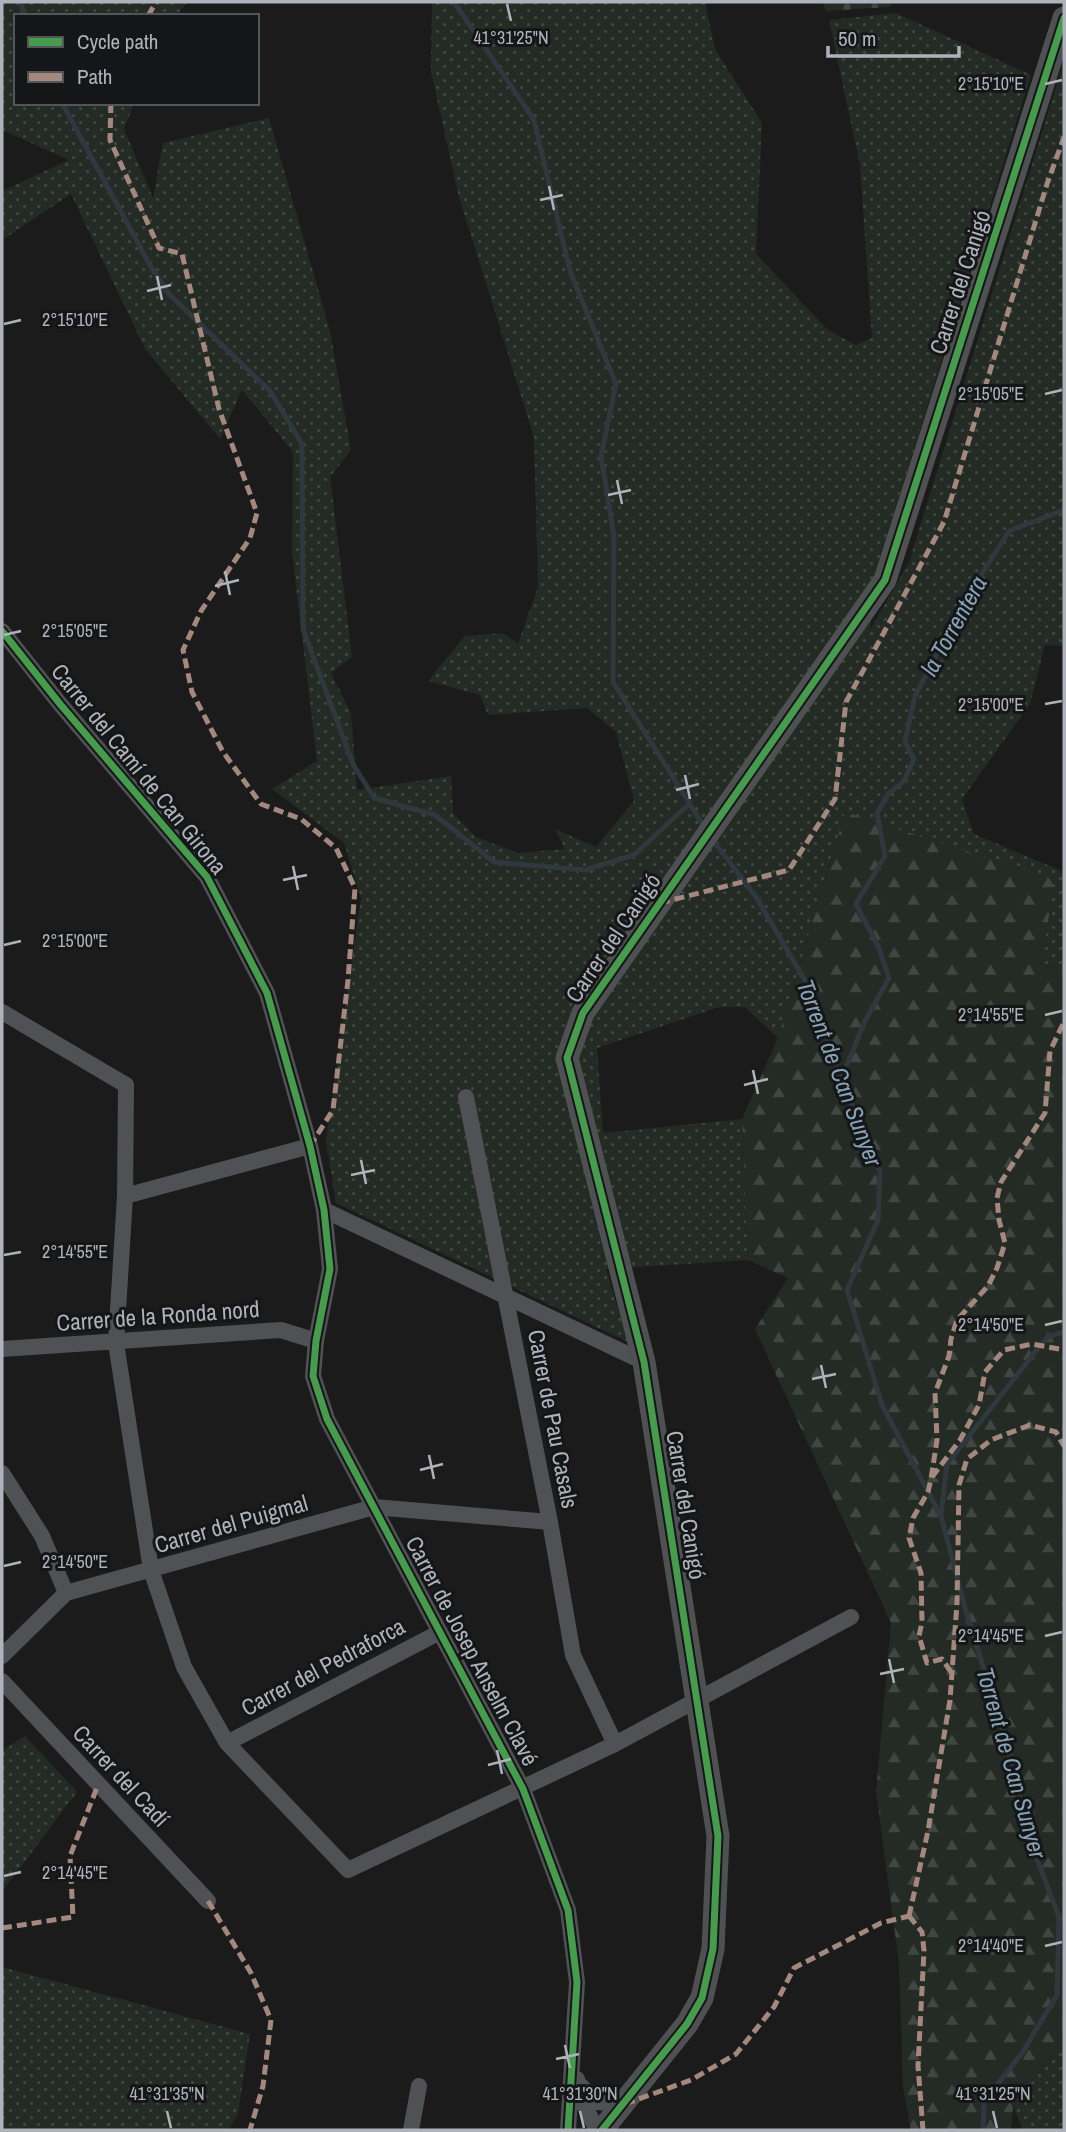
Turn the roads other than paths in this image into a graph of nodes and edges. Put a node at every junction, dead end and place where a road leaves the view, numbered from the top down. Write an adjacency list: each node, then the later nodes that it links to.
1 (1064, 18): 12 (street, Carrer del Canigó)
2 (2, 631): 5 (street, Carrer del Camí de Can Girona)
3 (2, 1012): 6 (street)
4 (466, 1097): 8 (street, Carrer de Pau Casals)
5 (310, 1146): 6 (street); 7 (street, Carrer del Camí de Can Girona)
6 (125, 1196): 10 (street)
7 (324, 1210): 8 (street); 9 (street, Carrer del Camí de Can Girona)
8 (505, 1295): 12 (street); 15 (street, Carrer de Pau Casals)
9 (316, 1341): 10 (street, Carrer de la Ronda nord); 14 (street, Carrer de Josep Anselm Clavé)
10 (116, 1343): 11 (street, Carrer de la Ronda nord); 16 (street)
11 (2, 1349)
12 (644, 1362): 22 (street, Carrer del Canigó)
13 (2, 1472): 17 (street)
14 (374, 1507): 15 (street); 16 (street, Carrer del Puigmal); 19 (street, Carrer de Josep Anselm Clavé)
15 (550, 1522): 24 (street, Carrer de Pau Casals)
16 (151, 1570): 17 (street, Carrer del Puigmal); 23 (street)
17 (66, 1593): 20 (street, Carrer del Puigmal)
18 (851, 1617): 22 (street)
19 (440, 1632): 23 (street, Carrer del Pedraforca); 25 (street, Carrer de Josep Anselm Clavé)
20 (2, 1656)
21 (2, 1681): 26 (street, Carrer del Cadí)
22 (697, 1701): 24 (street); 30 (street, Carrer del Canigó)
23 (227, 1743): 25 (street)
24 (615, 1744): 25 (street)
25 (523, 1789): 27 (street, Carrer de Josep Anselm Clavé)
26 (208, 1901)
27 (573, 2056): 28 (street, Carrer de Josep Anselm Clavé); 31 (street, Carrer de Josep Anselm Clavé)
28 (578, 2083): 30 (street); 35 (street, Carrer de Josep Anselm Clavé)
29 (419, 2086): 32 (street)
30 (625, 2104): 35 (street, Carrer del Canigó)
31 (569, 2112): 33 (street, Carrer de Josep Anselm Clavé); 34 (street)
32 (411, 2130)
33 (568, 2130)
34 (578, 2130)
35 (600, 2130)

